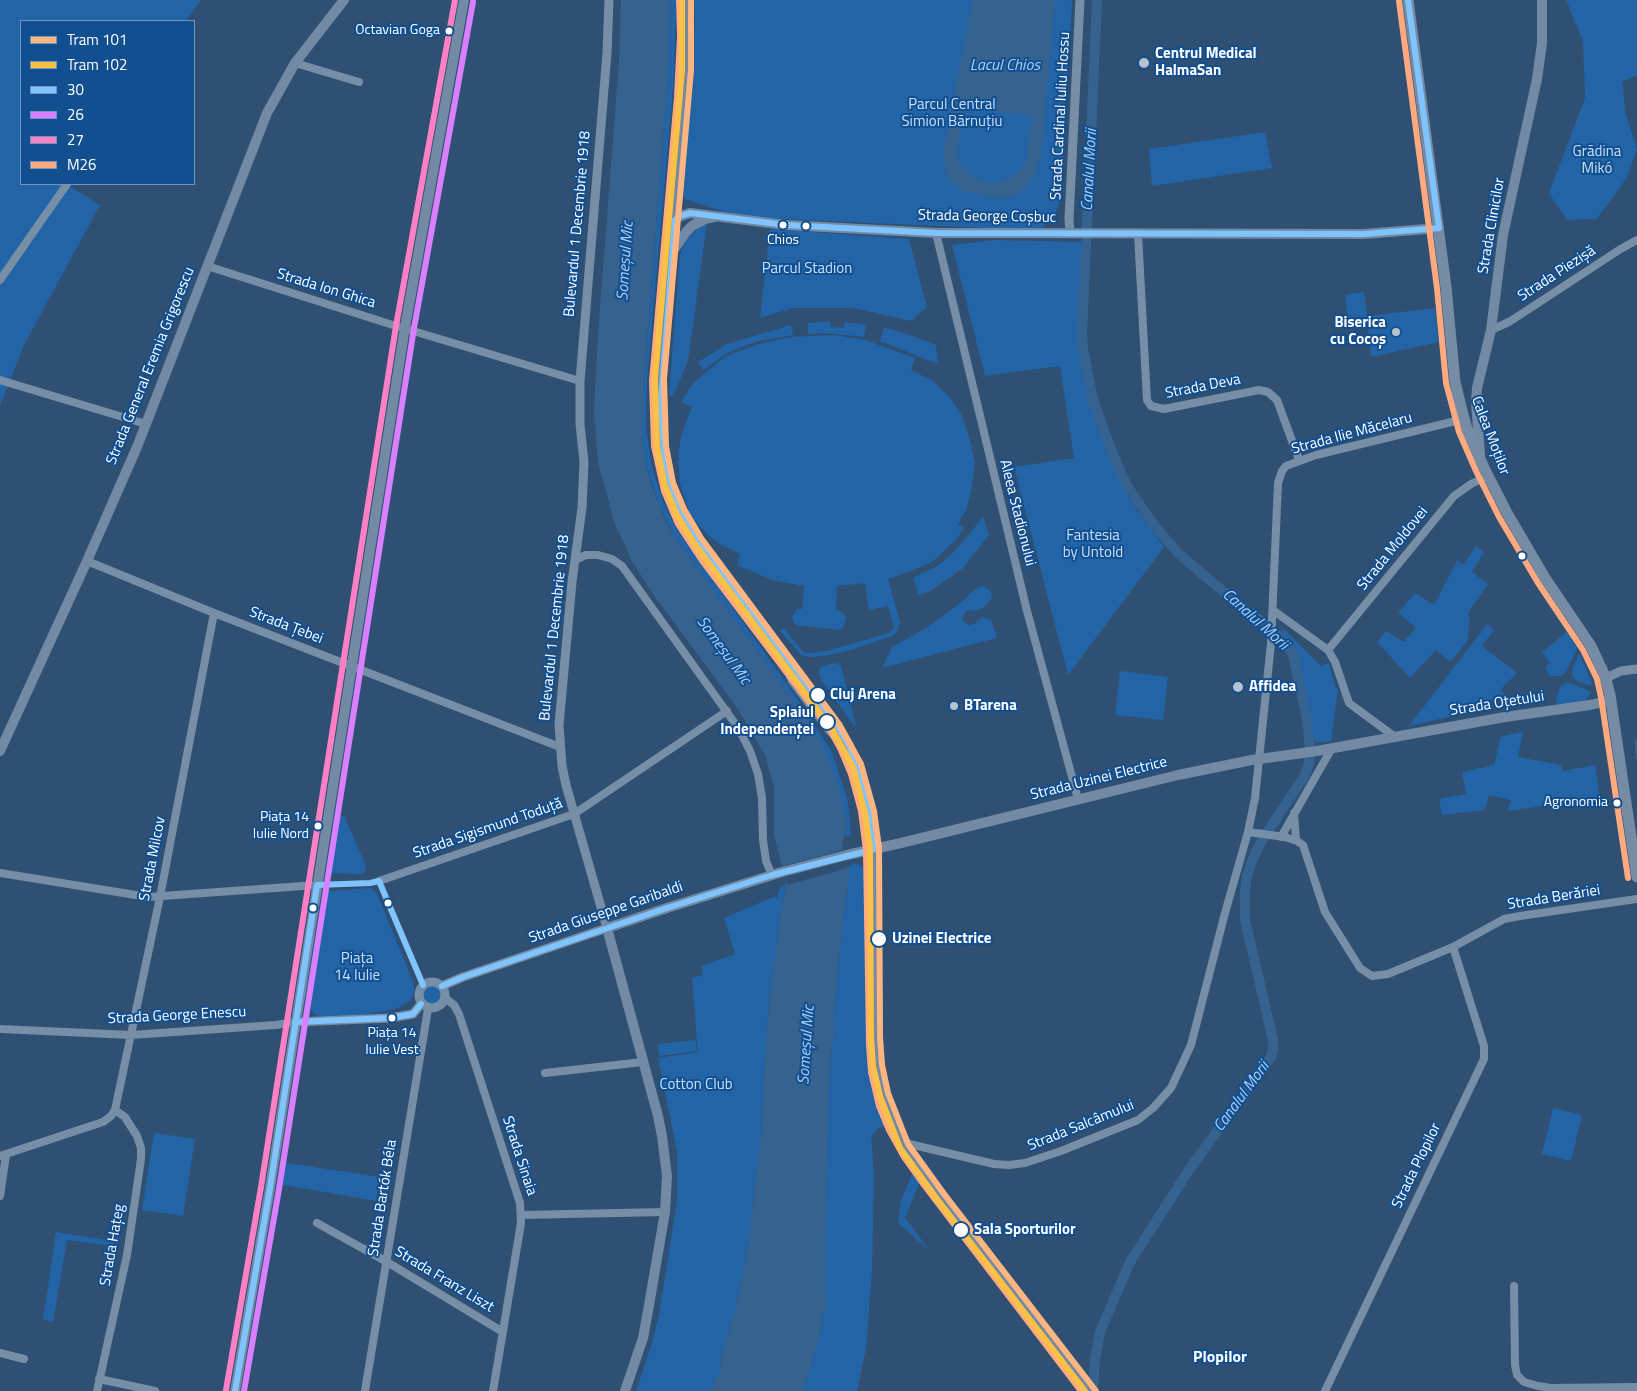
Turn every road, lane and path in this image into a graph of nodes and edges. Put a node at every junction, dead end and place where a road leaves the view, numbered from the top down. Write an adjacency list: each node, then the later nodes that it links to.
1 (344, 0): 8 (main road, Strada General Eremia Grigorescu)
2 (464, 0): 22 (main road)
3 (609, 0): 25 (street, Bulevardul 1 Decembrie 1918)
4 (688, 0): 12 (main road)
5 (1080, 0): 16 (street, Strada Cardinal Iuliu Hossu)
6 (1408, 0): 14 (main road, Calea Moților)
7 (1542, 0): 23 (main road, Strada Clinicilor)
8 (295, 63): 9 (street); 20 (main road, Strada General Eremia Grigorescu)
9 (359, 82)
10 (65, 185): 21 (street)
11 (715, 217): 12 (main road, Strada George Coșbuc); 13 (main road, Strada George Coșbuc); 15 (main road, Strada George Coșbuc)
12 (675, 224): 13 (main road, Strada George Coșbuc); 19 (main road)
13 (692, 226): 19 (main road)
14 (1439, 228): 17 (main road, Strada George Coșbuc); 26 (main road, Calea Moților)
15 (936, 232): 16 (main road, Strada George Coșbuc); 46 (street, Aleea Stadionului)
16 (1070, 233): 17 (main road, Strada George Coșbuc)
17 (1138, 234): 29 (street, Strada Deva)
18 (1637, 240): 23 (street, Strada Piezișă)
19 (672, 252): 52 (main road)
20 (207, 266): 22 (street, Strada Ion Ghica); 27 (main road, Strada General Eremia Grigorescu)
21 (0, 280)
22 (405, 327): 25 (street, Strada Ion Ghica); 36 (main road)
23 (1491, 330): 28 (main road, Strada Clinicilor)
24 (0, 380): 27 (street)
25 (580, 381): 31 (street, Bulevardul 1 Decembrie 1918)
26 (1464, 419): 28 (main road, Calea Moților); 29 (street, Strada Ilie Măcelaru)
27 (146, 424): 32 (main road, Strada General Eremia Grigorescu)
28 (1480, 457): 30 (main road, Calea Moților)
29 (1299, 460): 34 (street, Strada Ilie Măcelaru)
30 (1488, 476): 35 (street, Strada Moldovei); 38 (main road, Calea Moților)
31 (576, 560): 40 (street); 42 (street, Bulevardul 1 Decembrie 1918)
32 (87, 561): 33 (street, Strada Țebei); 44 (main road, Strada General Eremia Grigorescu)
33 (214, 613): 36 (street, Strada Țebei); 59 (street, Strada Milcov)
34 (1273, 615): 35 (street); 45 (street, Strada Ilie Măcelaru)
35 (1328, 650): 41 (street)
36 (352, 666): 42 (street, Strada Țebei); 58 (main road)
37 (1637, 669): 38 (street)
38 (1606, 677): 39 (main road, Calea Moților)
39 (1611, 700): 41 (main road, Strada Oțetului); 56 (main road, Calea Moților)
40 (727, 712): 48 (street, Strada Sigismund Toduță); 55 (street)
41 (1391, 738): 43 (main road, Strada Oțetului)
42 (560, 747): 48 (street, Bulevardul 1 Decembrie 1918)
43 (1332, 748): 45 (main road, Strada Uzinei Electrice); 47 (street)
44 (0, 751)
45 (1259, 760): 46 (main road, Strada Uzinei Electrice); 49 (street, Strada Ilie Măcelaru)
46 (1078, 799): 52 (main road, Strada Uzinei Electrice)
47 (1294, 813): 50 (street); 51 (street)
48 (574, 814): 57 (street, Strada Sigismund Toduță); 61 (street, Bulevardul 1 Decembrie 1918)
49 (1248, 832): 50 (street); 72 (street, Strada Salcâmului)
50 (1277, 836): 51 (street)
51 (1296, 840): 62 (street, Strada Berăriei)
52 (875, 849): 53 (main road, Strada Uzinei Electrice); 72 (main road)
53 (847, 855): 55 (main road, Strada Giuseppe Garibaldi)
54 (0, 873): 59 (street)
55 (777, 874): 61 (main road, Strada Giuseppe Garibaldi)
56 (1637, 877)
57 (379, 881)
58 (317, 886): 59 (street); 66 (main road)
59 (160, 897): 68 (street, Strada Milcov)
60 (1637, 899): 62 (street, Strada Berăriei)
61 (607, 928): 63 (street, Strada Giuseppe Garibaldi); 69 (main road, Bulevardul 1 Decembrie 1918)
62 (1453, 947): 92 (street, Strada Plopilor)
63 (442, 986): 64 (street); 65 (street)
64 (445, 998): 65 (street); 76 (street, Strada Sinaia)
65 (425, 1006): 66 (street); 78 (street, Strada Bartók Béla)
66 (295, 1022): 68 (street, Strada George Enescu); 87 (main road)
67 (0, 1029): 68 (street, Strada George Enescu)
68 (132, 1035): 71 (street, Strada Milcov)
69 (643, 1062): 70 (street); 75 (main road, Bulevardul 1 Decembrie 1918)
70 (545, 1073)
71 (115, 1110): 73 (street); 83 (street, Strada Hațeg)
72 (905, 1143): 91 (main road)
73 (3, 1155): 74 (street)
74 (0, 1196)
75 (665, 1212): 76 (street); 90 (main road, Bulevardul 1 Decembrie 1918)
76 (521, 1215): 80 (street, Strada Sinaia)
77 (318, 1223): 78 (street, Strada Franz Liszt)
78 (387, 1262): 80 (street, Strada Franz Liszt); 88 (street, Strada Bartók Béla)
79 (1514, 1286): 84 (street)
80 (503, 1332): 89 (street, Strada Sinaia)
81 (0, 1354): 82 (street)
82 (24, 1359)
83 (99, 1379): 85 (street, Strada Hațeg); 86 (street)
84 (1637, 1387)
85 (97, 1391)
86 (155, 1391)
87 (235, 1391)
88 (365, 1391)
89 (493, 1391)
90 (625, 1391)
91 (1092, 1391)
92 (1325, 1391)

